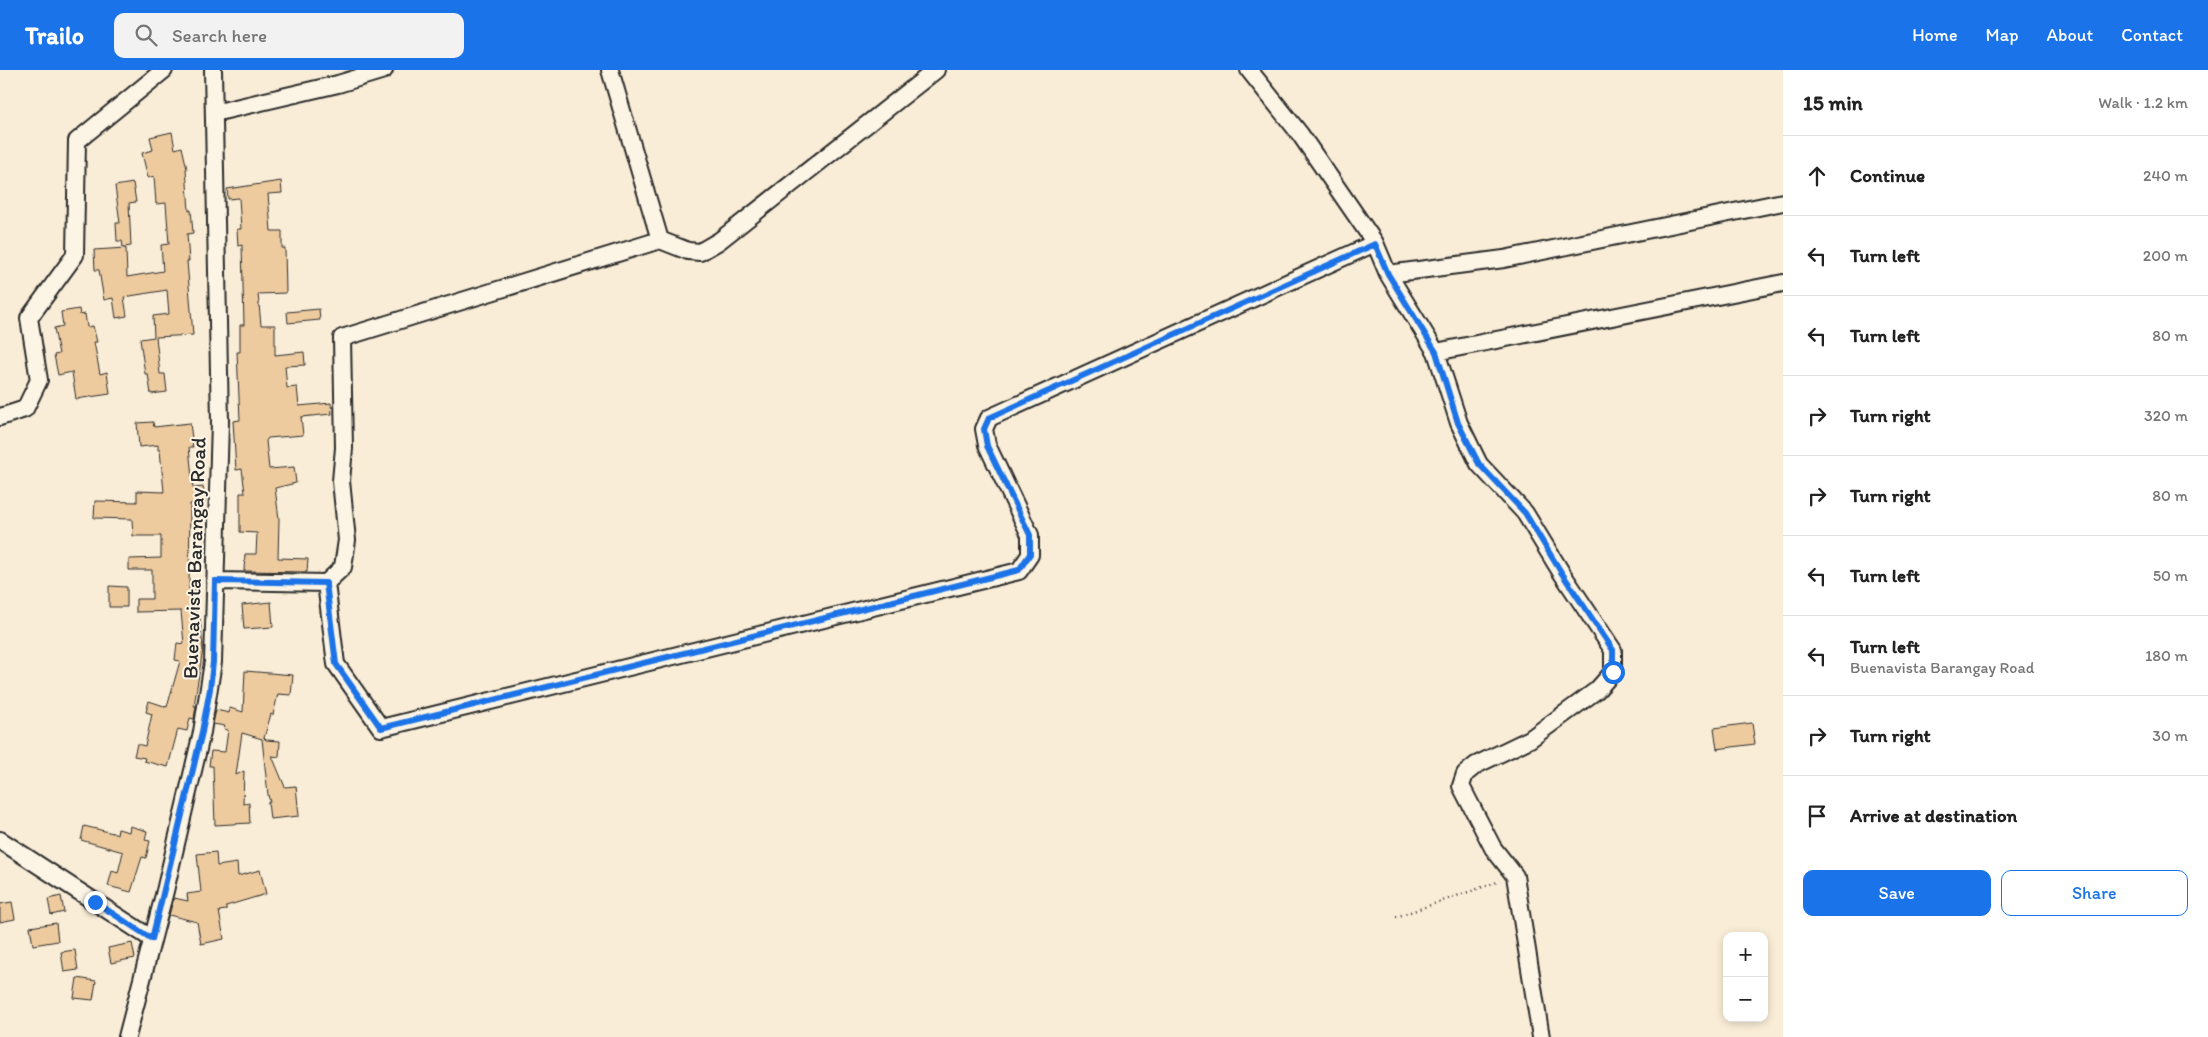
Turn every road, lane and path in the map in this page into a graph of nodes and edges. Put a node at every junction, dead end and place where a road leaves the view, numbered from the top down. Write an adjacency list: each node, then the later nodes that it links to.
1 (164, 70): 14 (street)
2 (213, 70): 7 (street, Buenavista Barangay Road)
3 (384, 70): 7 (street)
4 (610, 70): 9 (street)
5 (936, 70): 9 (street)
6 (1249, 70): 10 (street)
7 (214, 113): 15 (street, Buenavista Barangay Road)
8 (1783, 202): 11 (street)
9 (660, 240): 16 (street)
10 (1375, 244): 11 (street); 16 (street)
11 (1388, 274): 13 (street)
12 (1783, 283): 13 (street)
13 (1436, 352): 18 (street)
14 (0, 417)
15 (215, 581): 16 (street); 20 (street, Buenavista Barangay Road)
16 (326, 583)
17 (0, 840): 20 (street)
18 (1515, 876): 19 (path); 22 (street)
19 (1396, 916)
20 (152, 939): 21 (street, Buenavista Barangay Road)
21 (127, 1037)
22 (1541, 1037)

